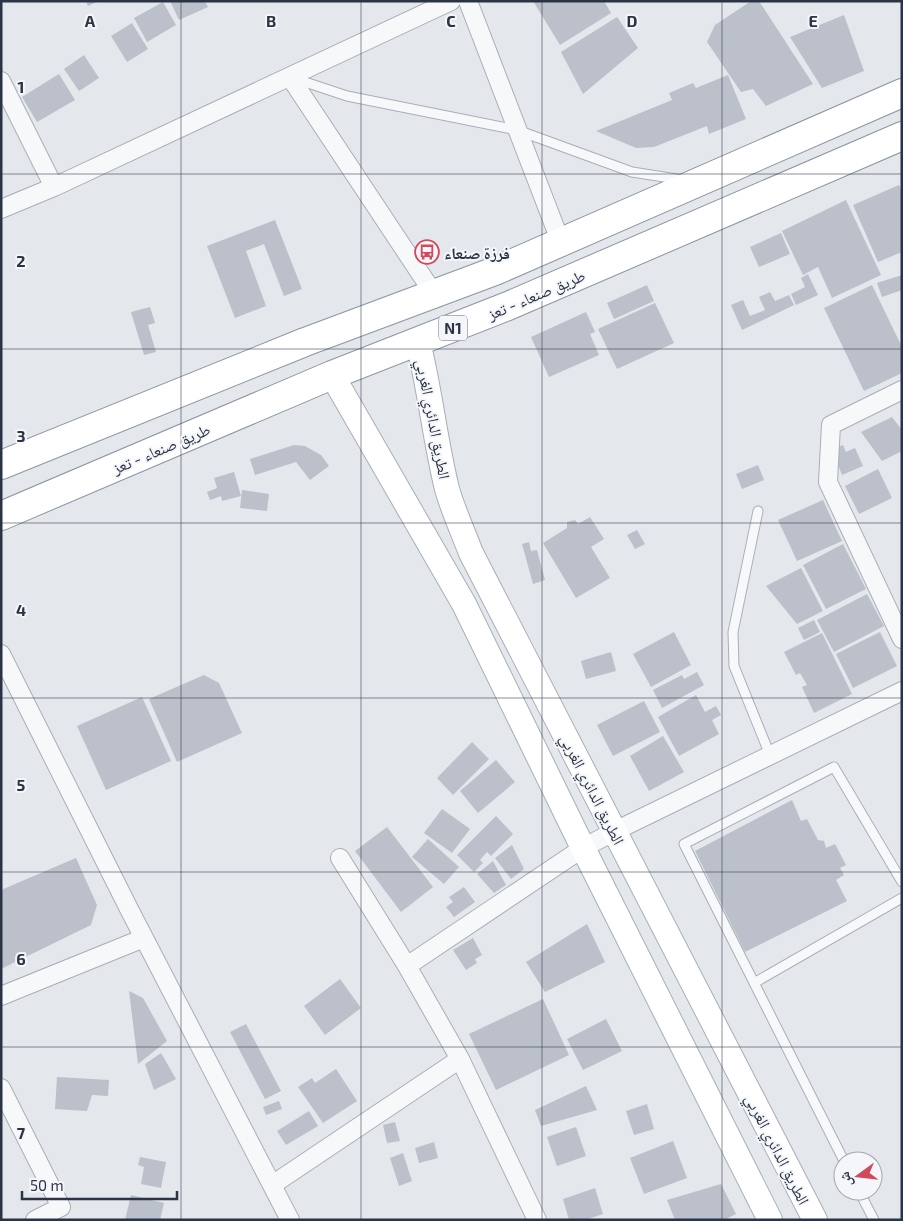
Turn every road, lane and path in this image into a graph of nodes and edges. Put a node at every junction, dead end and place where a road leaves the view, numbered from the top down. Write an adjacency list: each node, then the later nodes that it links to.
1 (451, 1): 3 (street)
2 (468, 1): 6 (street)
3 (290, 77): 6 (lane); 9 (street); 13 (street)
4 (1, 81): 9 (street)
5 (902, 94): 8 (highway, N1)
6 (517, 130): 8 (lane); 11 (street)
7 (902, 136): 14 (highway, طريق صنعاء - تعز / N1)
8 (698, 183): 11 (highway, N1)
9 (54, 187): 10 (street)
10 (1, 209)
11 (561, 243): 12 (highway, N1)
12 (495, 271): 13 (highway, N1); 14 (highway)
13 (434, 294): 18 (highway, N1)
14 (508, 306): 15 (highway, طريق صنعاء - تعز / N1)
15 (418, 342): 16 (highway, طريق صنعاء - تعز / N1); 25 (main road, الطريق الدائري الغربي)
16 (332, 375): 20 (highway, طريق صنعاء - تعز / N1); 26 (main road)
17 (902, 390): 21 (street)
18 (1, 465)
19 (758, 511): 24 (lane)
20 (1, 516)
21 (902, 638)
22 (1, 654): 30 (street)
23 (902, 690): 24 (street)
24 (770, 755): 25 (street)
25 (614, 831): 26 (street); 44 (main road, الطريق الدائري الغربي)
26 (583, 848): 31 (street); 43 (main road)
27 (340, 858): 31 (street)
28 (902, 882): 32 (lane)
29 (902, 898): 32 (lane)
30 (144, 938): 33 (street); 37 (street)
31 (408, 966): 34 (street)
32 (754, 983): 36 (lane)
33 (1, 996)
34 (460, 1059): 37 (street); 42 (street)
35 (1, 1088): 39 (street)
36 (839, 1151)
37 (272, 1186): 41 (street)
38 (864, 1201): 45 (lane)
39 (64, 1213): 40 (street)
40 (36, 1220)
41 (290, 1220)
42 (537, 1220)
43 (770, 1220)
44 (815, 1220)
45 (874, 1220)

